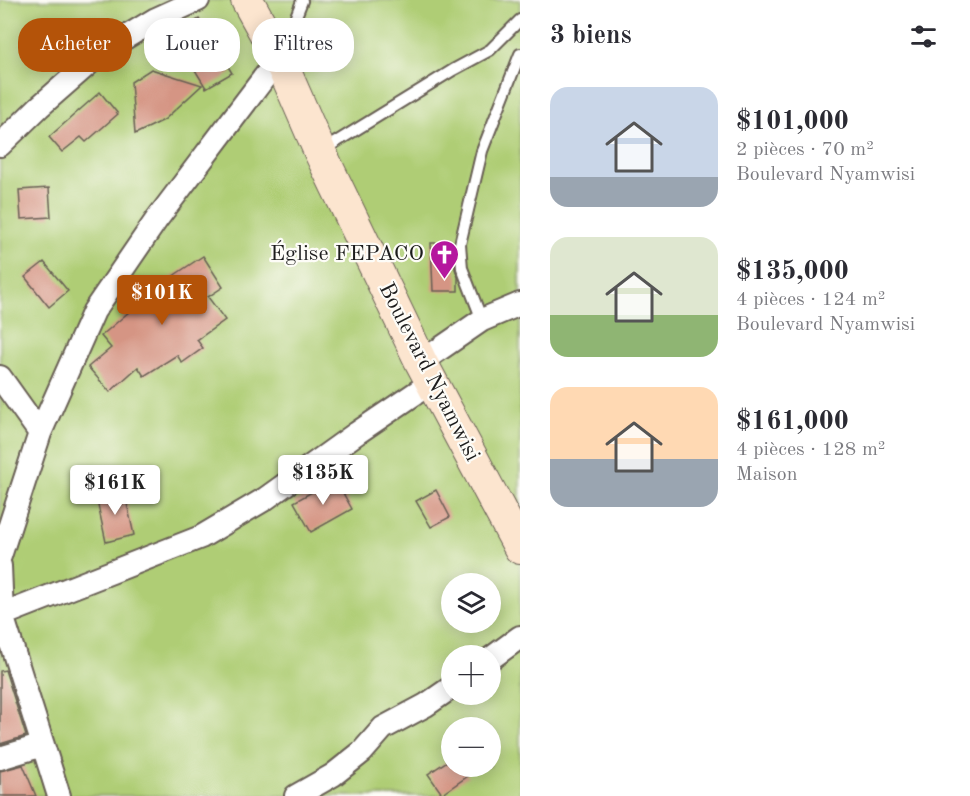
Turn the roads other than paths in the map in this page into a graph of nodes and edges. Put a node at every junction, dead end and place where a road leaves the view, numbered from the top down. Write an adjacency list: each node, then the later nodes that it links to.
1 (198, 0): 10 (street)
2 (247, 0): 4 (main road, Boulevard Nyamwisi)
3 (301, 0): 5 (lane)
4 (257, 18)
5 (294, 18)
6 (520, 20): 11 (lane)
7 (520, 54): 13 (lane)
8 (268, 72): 16 (street)
9 (285, 72): 11 (main road, Boulevard Nyamwisi)
10 (0, 145)
11 (320, 152): 14 (main road, Boulevard Nyamwisi)
12 (520, 304): 13 (street)
13 (482, 320): 14 (street)
14 (427, 372): 17 (main road, Boulevard Nyamwisi); 20 (street)
15 (0, 377): 16 (street)
16 (40, 433): 18 (street)
17 (520, 548)
18 (0, 556)
19 (0, 566): 20 (street)
20 (1, 616): 24 (street)
21 (520, 637): 22 (street)
22 (501, 651)
23 (441, 695): 27 (street)
24 (43, 745): 25 (street); 26 (street)
25 (0, 758)
26 (59, 796)
27 (296, 796)

